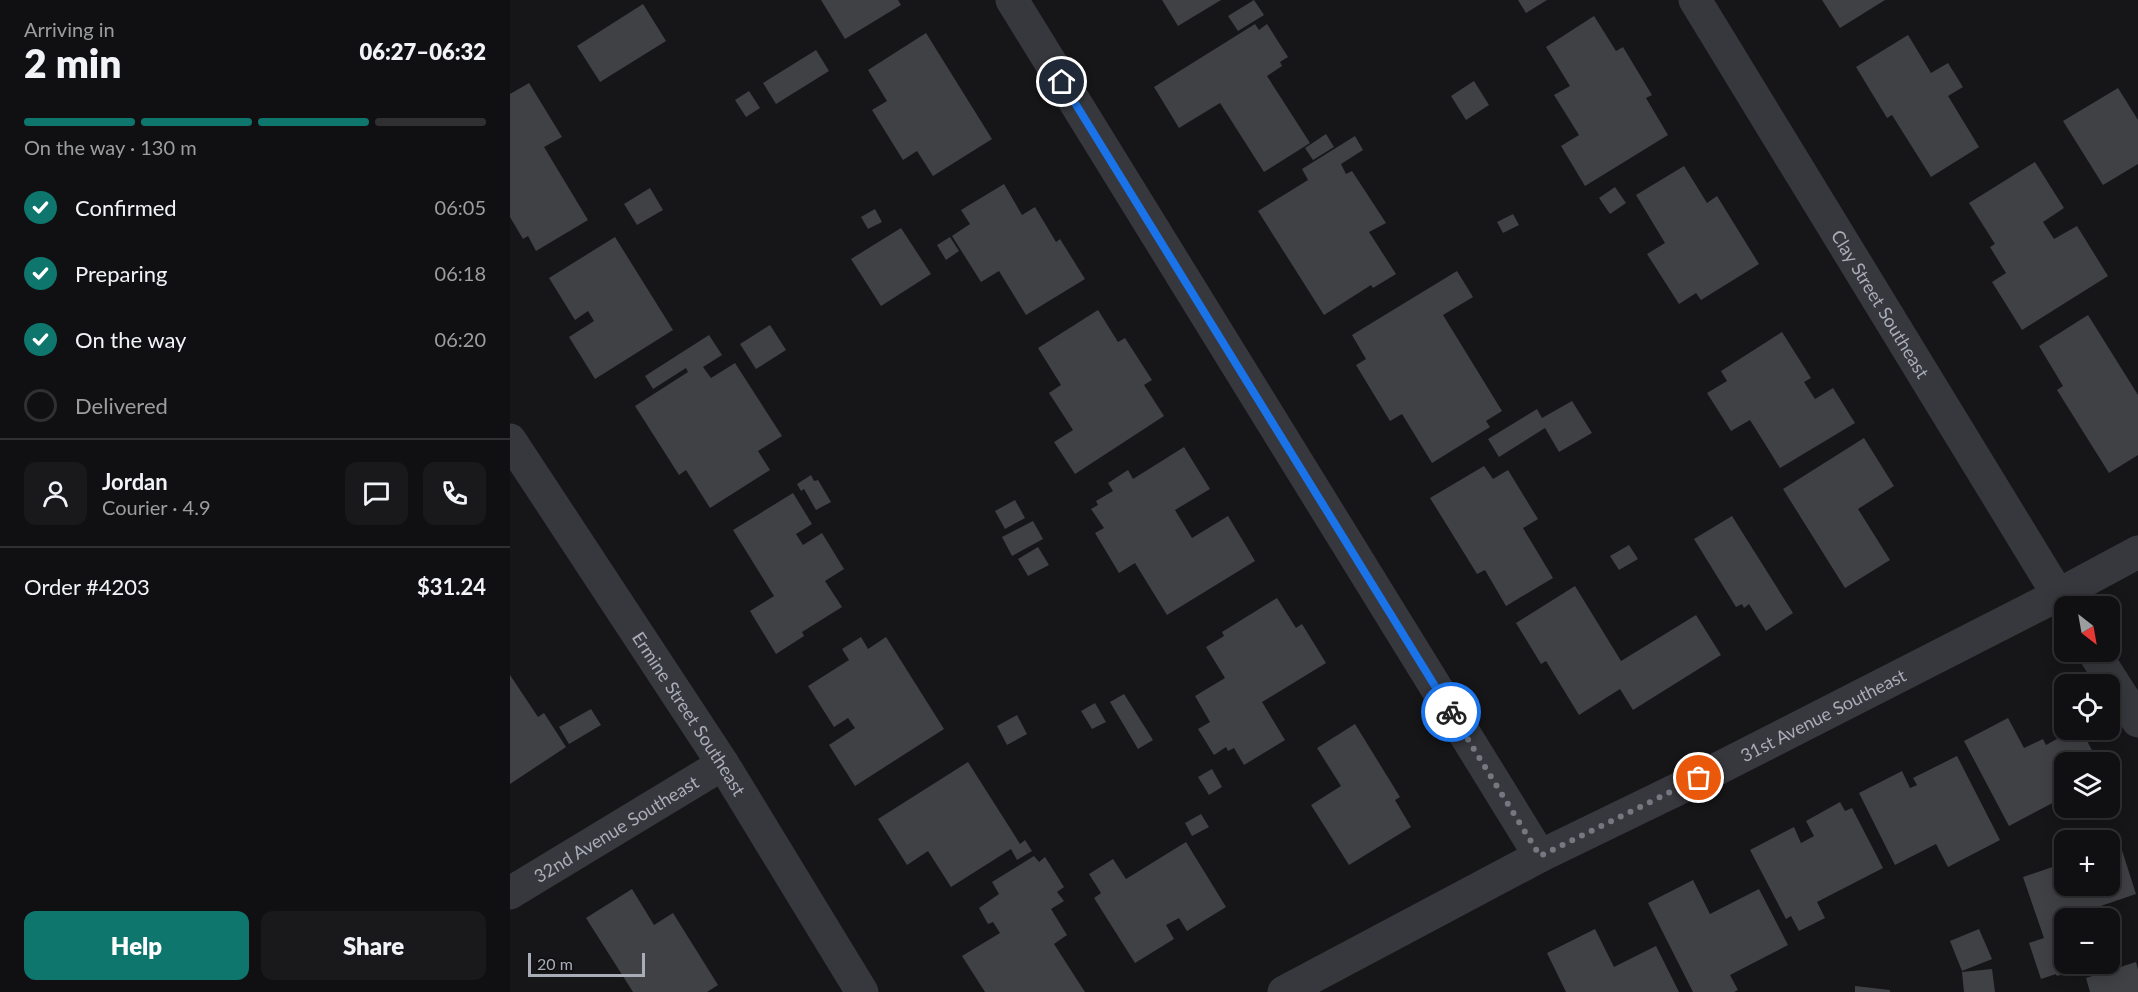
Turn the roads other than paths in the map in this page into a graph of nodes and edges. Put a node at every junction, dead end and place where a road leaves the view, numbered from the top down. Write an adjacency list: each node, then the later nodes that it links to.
1 (1012, 0): 11 (street)
2 (1695, 0): 5 (street, Clay Street Southeast)
3 (510, 440): 10 (street, Ermine Street Southeast)
4 (2138, 552): 6 (street, 31st Avenue Southeast)
5 (2058, 596)
6 (2069, 596)
7 (2054, 604): 11 (street, 31st Avenue Southeast)
8 (2100, 662): 9 (street)
9 (2138, 721)
10 (723, 764): 12 (street, 32nd Avenue Southeast); 13 (street, Ermine Street Southeast)
11 (1540, 856): 14 (street, 31st Avenue Southeast)
12 (510, 893)
13 (862, 992)
14 (1284, 992)

